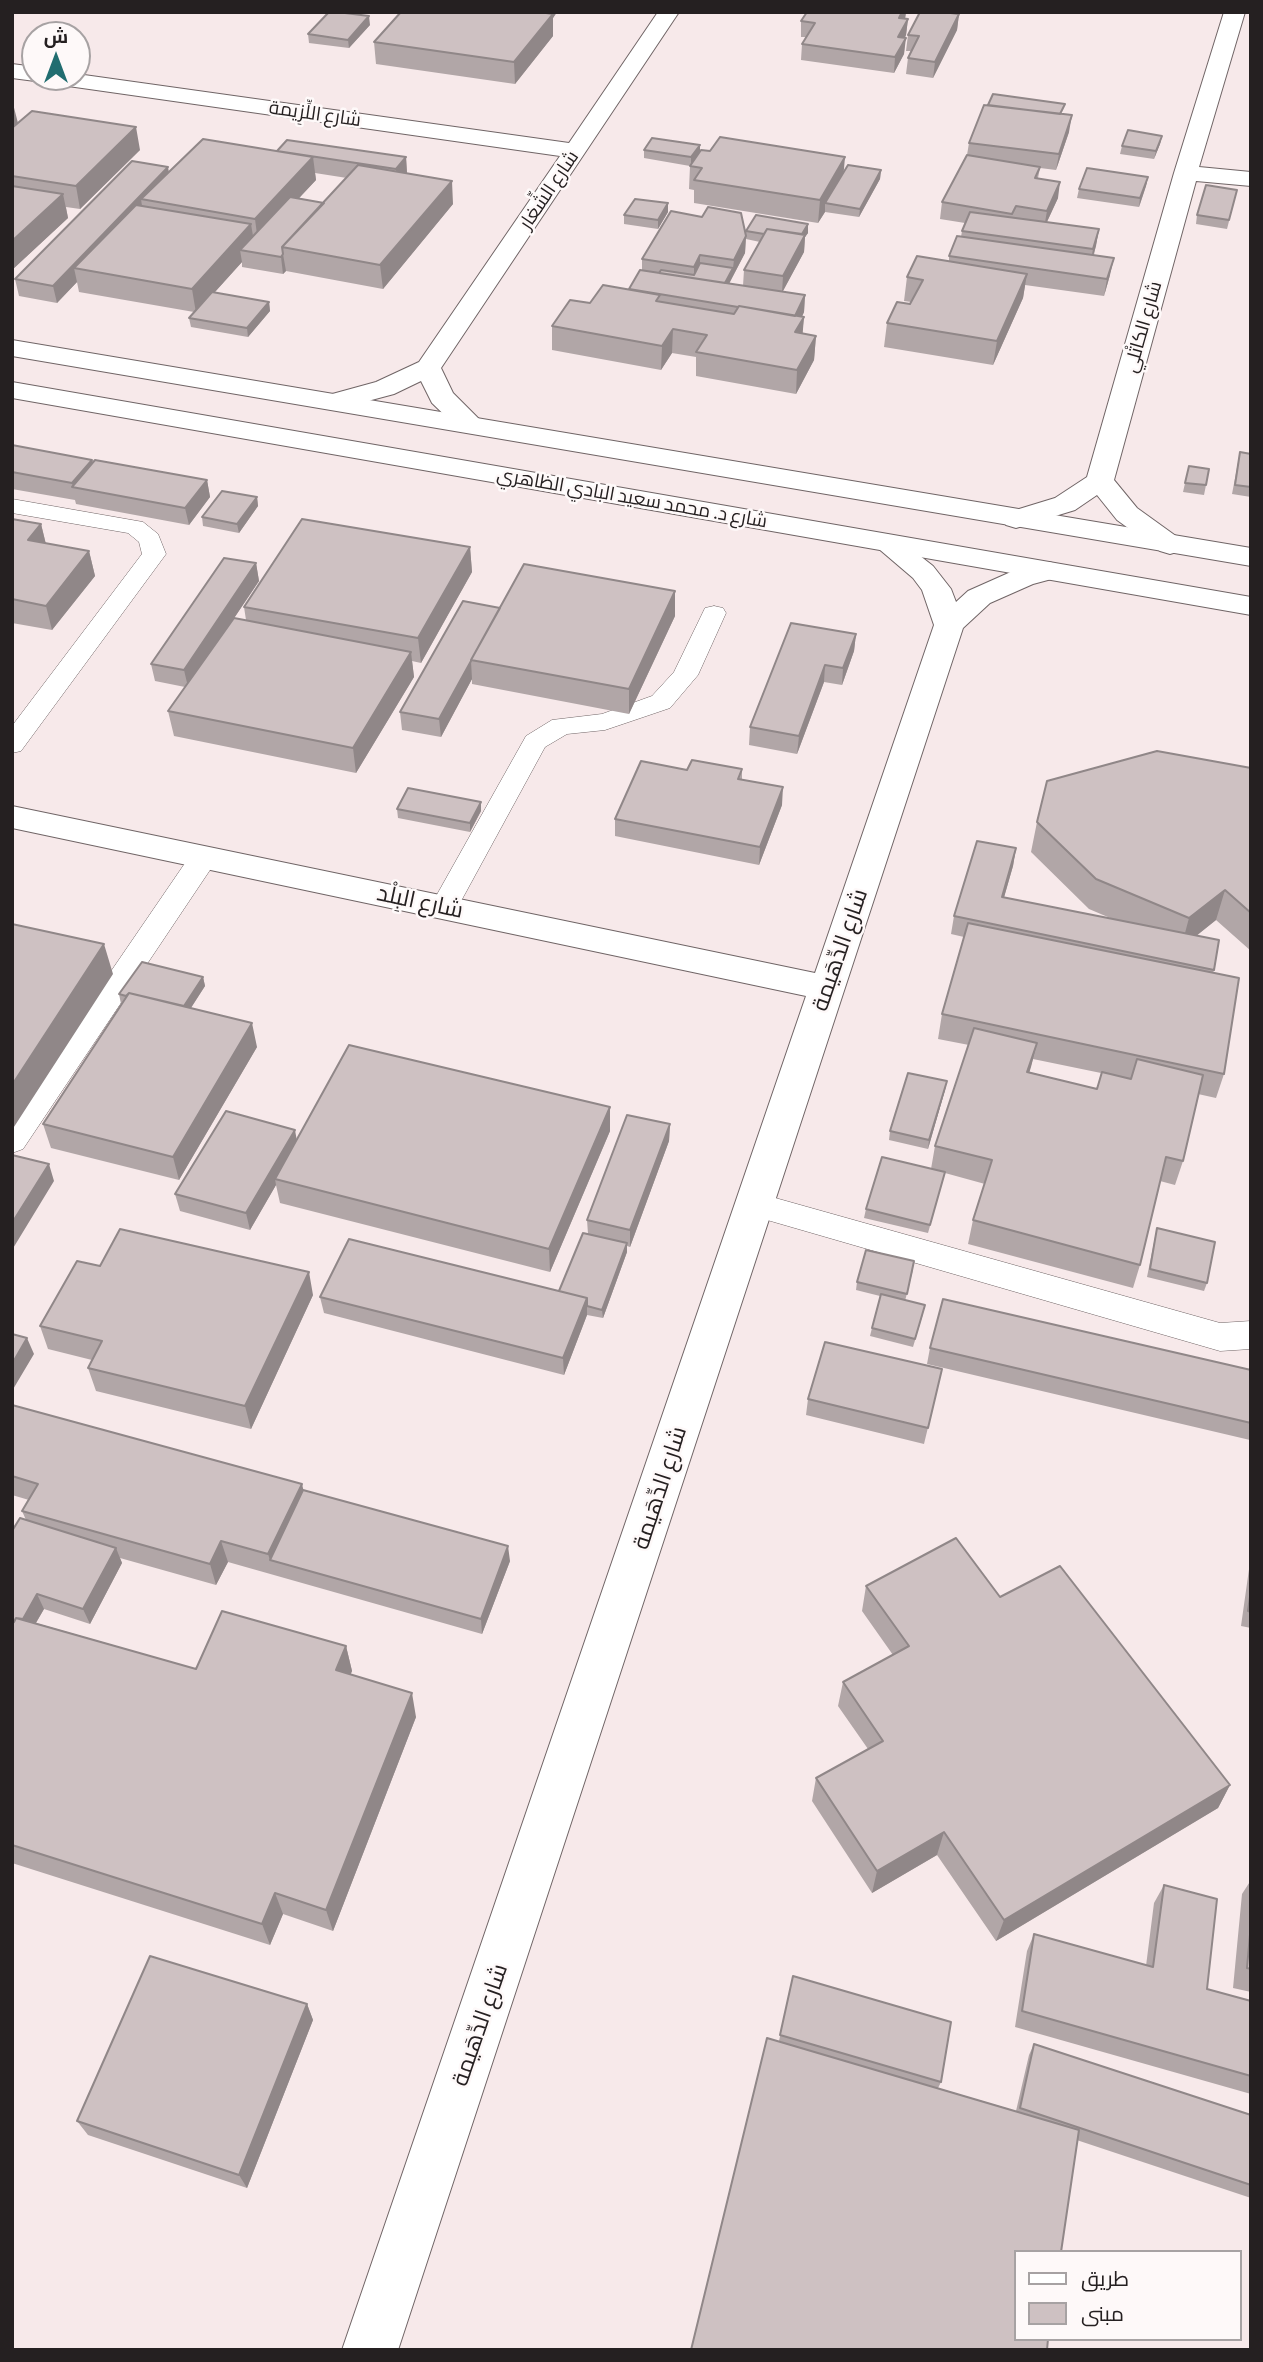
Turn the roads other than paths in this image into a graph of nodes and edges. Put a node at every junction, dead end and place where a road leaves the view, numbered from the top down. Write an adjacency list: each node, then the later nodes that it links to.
1 (669, 12): 4 (street, شارع الشِّغار)
2 (1235, 12): 5 (street, شارع الكاتْلي)
3 (91, 82): 4 (street, شارع اللِّزِيمة)
4 (576, 151): 8 (street, شارع الشِّغار)
5 (1186, 173): 6 (street); 14 (street, شارع الكاتْلي)
6 (1251, 179)
7 (12, 348): 10 (street, شارع د. محمد سعيد البادي الظاهري)
8 (428, 368): 11 (street); 12 (street)
9 (12, 390): 13 (street, شارع د. محمد سعيد البادي الظاهري)
10 (280, 393): 11 (street, شارع د. محمد سعيد البادي الظاهري); 13 (street)
11 (334, 402): 12 (street, شارع د. محمد سعيد البادي الظاهري)
12 (470, 424): 16 (street, شارع د. محمد سعيد البادي الظاهري)
13 (248, 430): 17 (street, شارع د. محمد سعيد البادي الظاهري)
14 (1100, 481): 16 (street); 18 (street)
15 (12, 506): 24 (lane)
16 (1016, 519): 18 (street, شارع د. محمد سعيد البادي الظاهري)
17 (886, 543): 20 (street, شارع د. محمد سعيد البادي الظاهري); 23 (street)
18 (1170, 545): 19 (street, شارع د. محمد سعيد البادي الظاهري)
19 (1251, 557)
20 (1049, 571): 21 (street, شارع د. محمد سعيد البادي الظاهري); 23 (street, شارع الدِّهَيمة)
21 (1251, 606)
22 (714, 613): 27 (lane)
23 (949, 625): 28 (street, شارع الدِّهَيمة)
24 (12, 745)
25 (12, 817): 26 (street, شارع البِلْد)
26 (204, 857): 27 (street, شارع البِلْد); 29 (lane)
27 (444, 907): 28 (street, شارع البِلْد)
28 (827, 988): 30 (street, شارع الدِّهَيمة)
29 (12, 1141)
30 (754, 1204): 31 (lane); 32 (street, شارع الدِّهَيمة)
31 (1251, 1335)
32 (370, 2350)

